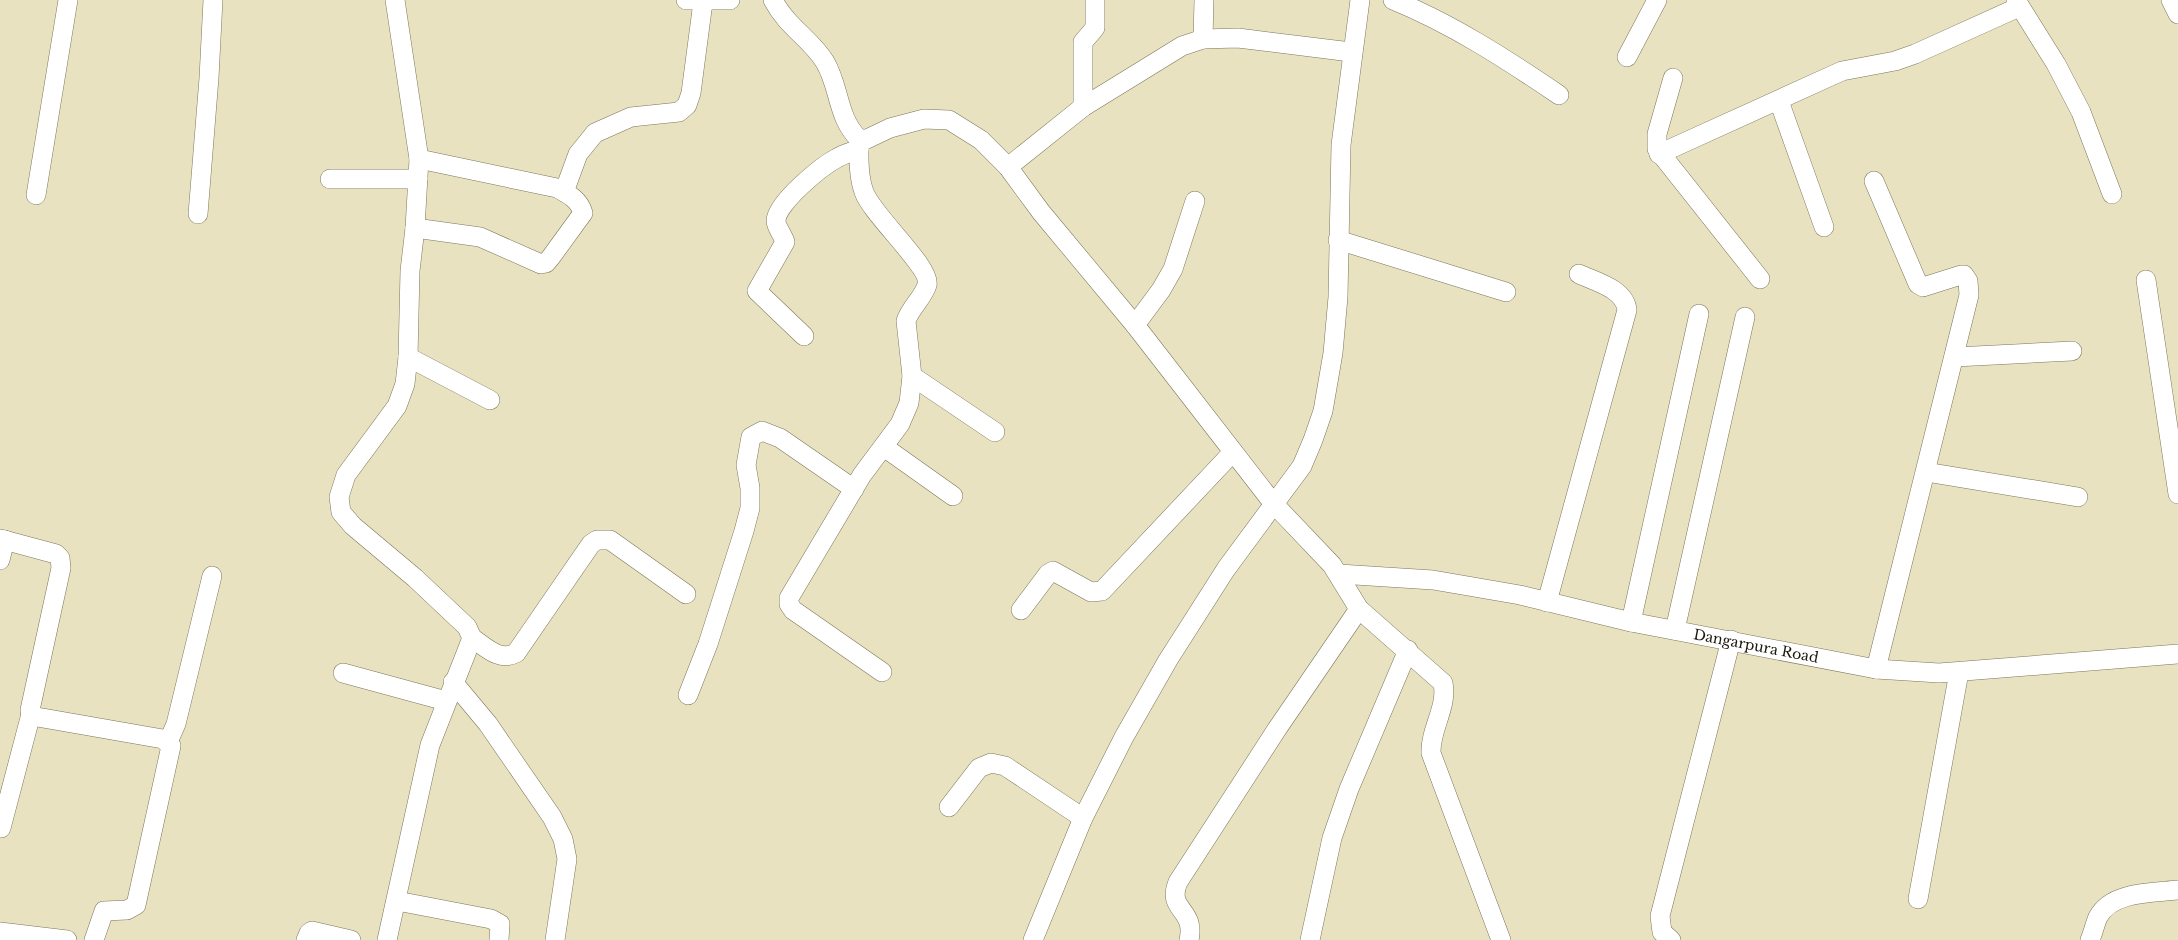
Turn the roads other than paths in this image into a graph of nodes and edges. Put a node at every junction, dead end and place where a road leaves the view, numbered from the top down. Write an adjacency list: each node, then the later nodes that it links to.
1 (68, 0): 31 (street)
2 (213, 0): 33 (street)
3 (395, 0): 24 (street)
4 (730, 0): 12 (street)
5 (773, 0): 22 (street)
6 (1095, 0): 21 (street)
7 (1204, 0): 15 (street)
8 (1360, 0): 16 (street)
9 (1393, 0): 19 (street)
10 (1657, 0): 17 (street)
11 (2170, 0): 14 (street)
12 (695, 1): 29 (street)
13 (2017, 3): 20 (street); 30 (street)
14 (2178, 14)
15 (1203, 39): 16 (street); 21 (street)
16 (1352, 52): 36 (street)
17 (1627, 57)
18 (1673, 78): 23 (street)
19 (1559, 95)
20 (1779, 101): 23 (street); 34 (street)
21 (1084, 107): 25 (street)
22 (859, 144): 25 (street); 44 (street); 48 (street)
23 (1659, 154): 38 (street)
24 (419, 159): 27 (street); 29 (street)
25 (1008, 167): 43 (street)
26 (330, 179): 27 (street)
27 (418, 179): 35 (street)
28 (1874, 182): 47 (street)
29 (564, 192): 35 (street)
30 (2112, 194)
31 (36, 195)
32 (1195, 202): 43 (street)
33 (198, 214)
34 (1824, 227)
35 (415, 228): 46 (street)
36 (1338, 240): 40 (street); 58 (street)
37 (1579, 274): 64 (street)
38 (1760, 279)
39 (2146, 280): 55 (street)
40 (1506, 292)
41 (1699, 314): 67 (street)
42 (1746, 317): 68 (street)
43 (1134, 325): 52 (street)
44 (804, 336)
45 (2072, 351): 47 (street)
46 (408, 357): 49 (street); 69 (street)
47 (1955, 357): 53 (street)
48 (912, 376): 50 (street); 51 (street)
49 (490, 400)
50 (995, 432)
51 (884, 447): 54 (street); 56 (street)
52 (1232, 453): 58 (street); 66 (street)
53 (1926, 472): 57 (street); 73 (street)
54 (854, 489): 74 (street); 78 (street)
55 (2178, 494)
56 (953, 496)
57 (2078, 497)
58 (1273, 503): 61 (street); 83 (street)
59 (2, 539): 60 (street); 80 (street)
60 (0, 560)
61 (1339, 574): 64 (street, Dangarpura Road); 65 (street)
62 (212, 576): 81 (street)
63 (686, 594): 69 (street)
64 (1547, 602): 67 (street, Dangarpura Road)
65 (1360, 609): 71 (street); 98 (street)
66 (1021, 610)
67 (1631, 622): 68 (street, Dangarpura Road)
68 (1675, 630): 70 (street, Dangarpura Road)
69 (472, 638): 77 (street)
70 (1730, 640): 73 (street, Dangarpura Road); 101 (street)
71 (1408, 650): 99 (street); 100 (street)
72 (2178, 654): 75 (street, Dangarpura Road)
73 (1876, 669): 75 (street, Dangarpura Road)
74 (882, 672)
75 (1959, 672): 86 (street)
76 (343, 673): 79 (street)
77 (453, 682): 79 (street); 96 (street)
78 (688, 695)
79 (446, 701): 87 (street)
80 (31, 714): 81 (street); 84 (street)
81 (168, 742): 91 (street)
82 (948, 807): 83 (street)
83 (1083, 818): 97 (street)
84 (2, 828)
85 (2178, 890): 102 (street)
86 (1918, 899)
87 (397, 901): 94 (street); 95 (street)
88 (0, 932): 89 (street)
89 (30, 938): 90 (street)
90 (67, 940)
91 (94, 940)
92 (306, 940): 93 (street)
93 (351, 940)
94 (388, 940)
95 (498, 940)
96 (555, 940)
97 (1033, 940)
98 (1189, 940)
99 (1310, 940)
100 (1501, 940)
101 (1671, 940)
102 (2090, 940)

